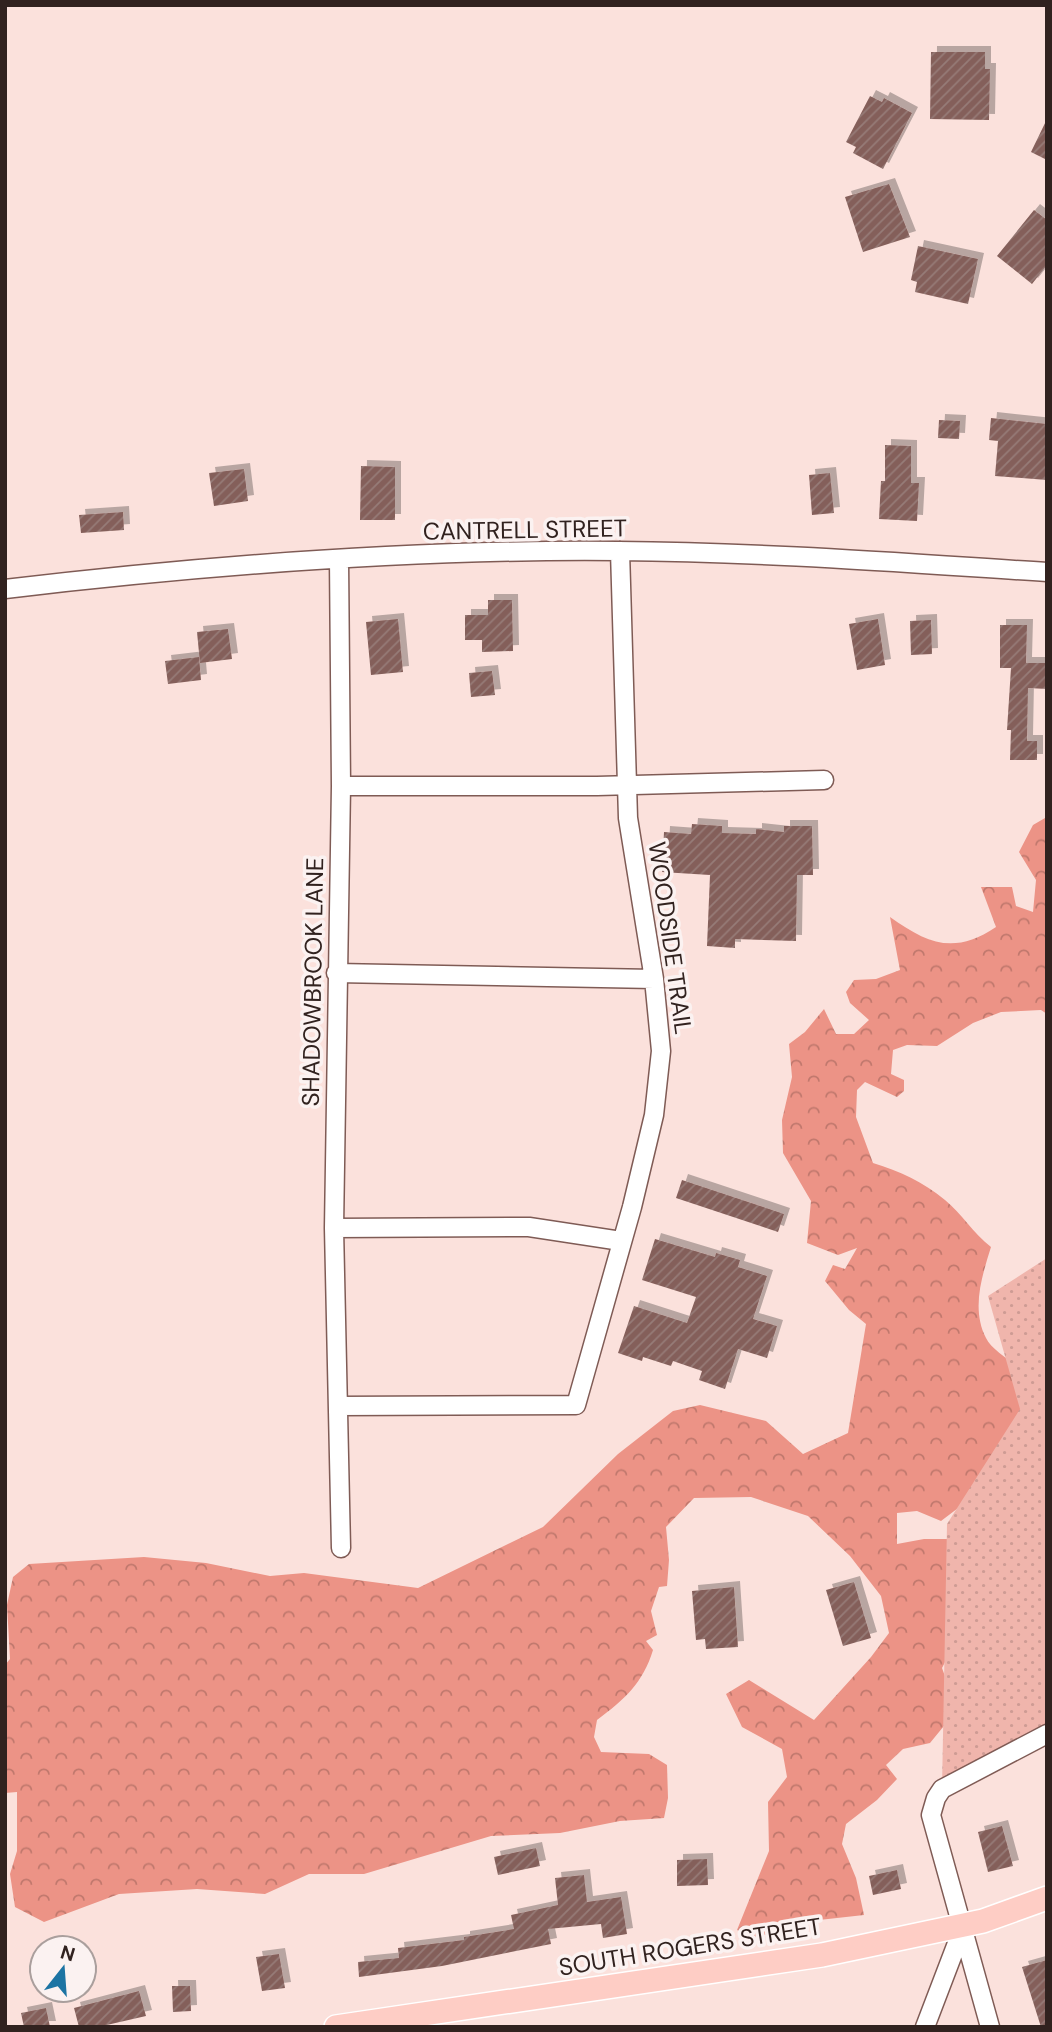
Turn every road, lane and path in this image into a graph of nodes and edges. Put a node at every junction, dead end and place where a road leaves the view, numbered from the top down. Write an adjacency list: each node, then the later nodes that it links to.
1 (620, 551): 2 (street, CANTRELL STREET); 3 (street, CANTRELL STREET); 6 (street, WOODSIDE TRAIL)
2 (339, 559): 4 (street, CANTRELL STREET); 7 (street, SHADOWBROOK LANE)
3 (1047, 572)
4 (5, 589)
5 (824, 780): 6 (street)
6 (626, 785): 7 (street); 9 (street, WOODSIDE TRAIL)
7 (341, 786): 8 (street, SHADOWBROOK LANE)
8 (336, 973): 9 (street); 10 (street, SHADOWBROOK LANE)
9 (654, 979): 11 (street, WOODSIDE TRAIL)
10 (334, 1228): 11 (street); 12 (street, SHADOWBROOK LANE)
11 (621, 1241): 12 (street, WOODSIDE TRAIL)
12 (338, 1406): 13 (street, SHADOWBROOK LANE)
13 (341, 1548)
14 (1047, 1734): 16 (street)
15 (1047, 1898): 16 (main road, SOUTH ROGERS STREET)
16 (964, 1925): 17 (main road, SOUTH ROGERS STREET); 19 (street); 20 (street)
17 (369, 2024): 18 (main road, SOUTH ROGERS STREET)
18 (336, 2027)
19 (925, 2027)
20 (990, 2027)

